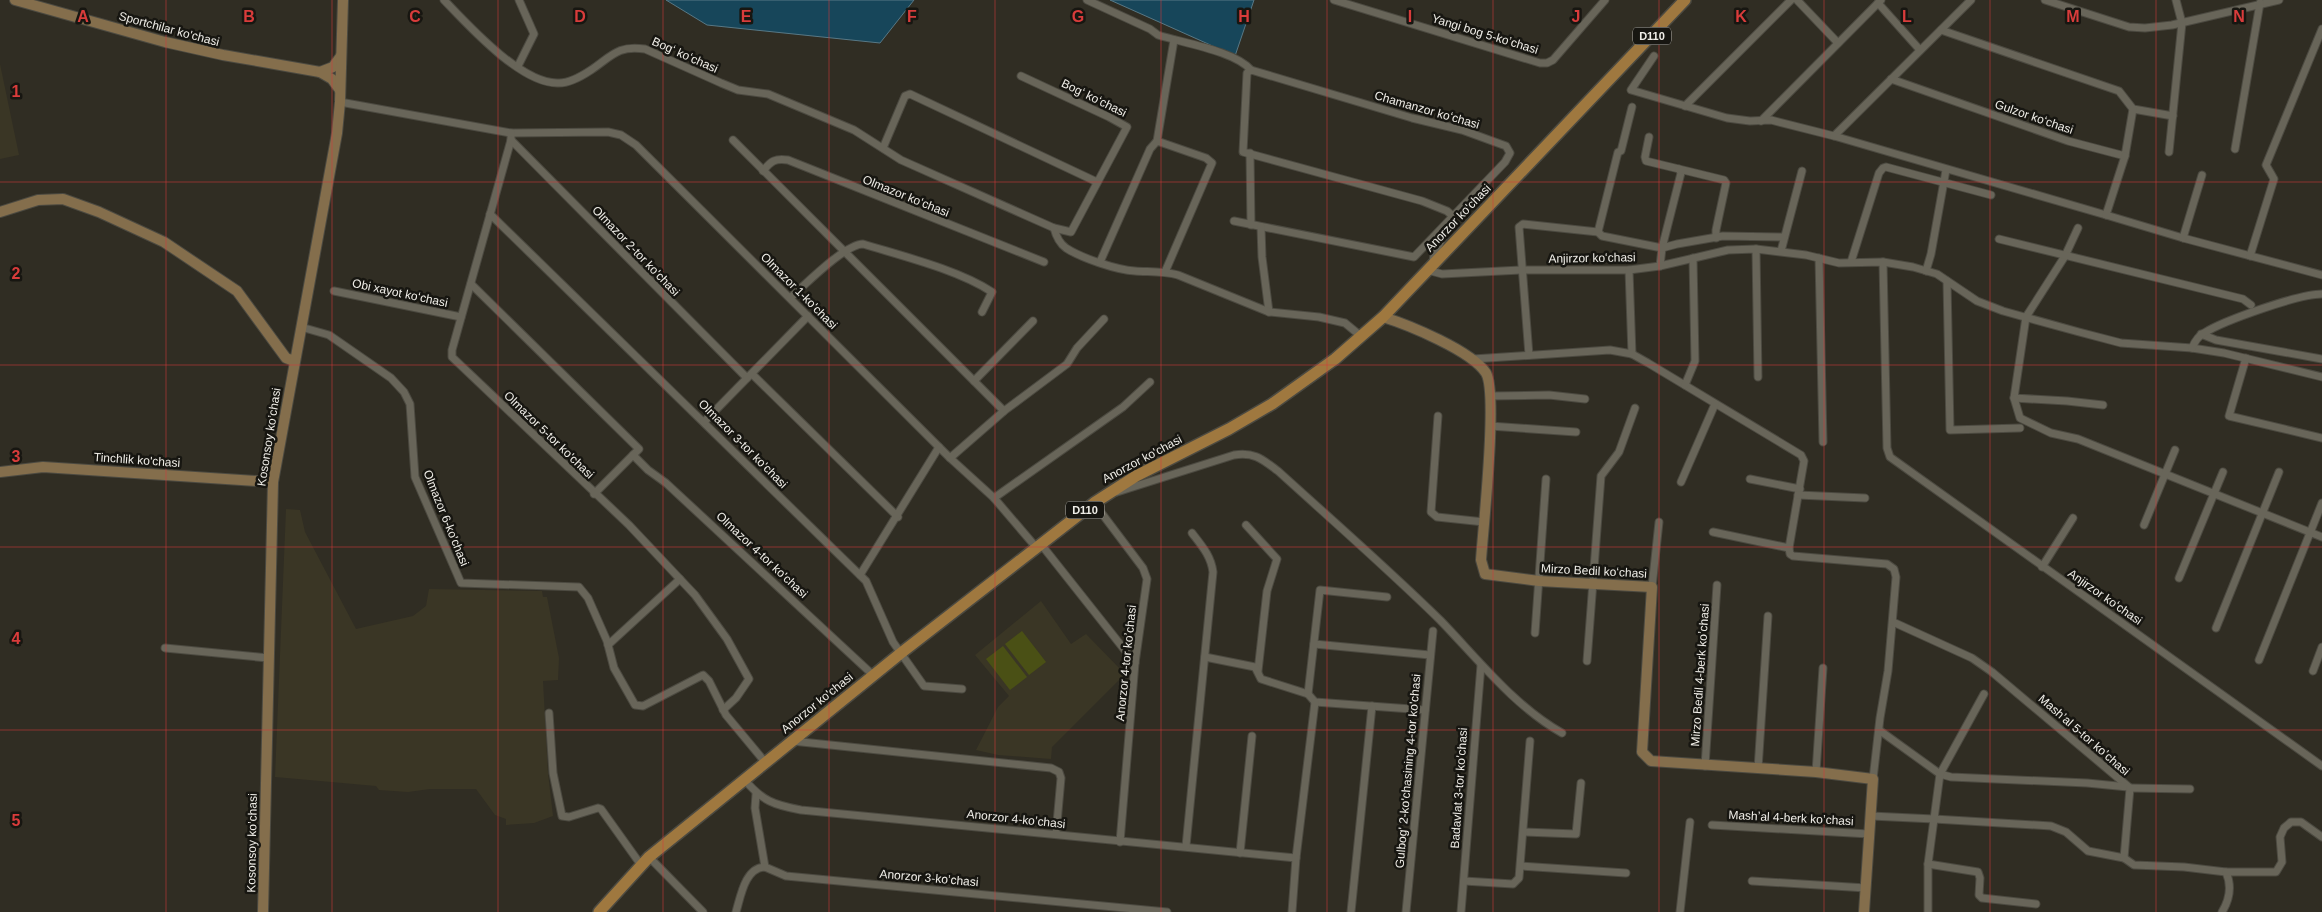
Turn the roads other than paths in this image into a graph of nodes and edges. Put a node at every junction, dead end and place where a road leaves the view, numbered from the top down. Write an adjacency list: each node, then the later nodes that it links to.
1 (15, 0): 15 (street, Sportchilar ko'chasi)
2 (343, 0): 24 (street, Kosonsoy ko’chasi)
3 (444, 0): 26 (street, Bogʻ koʻchasi)
4 (519, 0): 26 (street)
5 (1087, 0): 21 (street, Chamanzor koʻchasi)
6 (1334, 0): 7 (street, Yangi bog 5-koʼchasi)
7 (1605, 0)
8 (1685, 0): 84 (main road, Anorzor ko'chasi / D110)
9 (1791, 0): 33 (street)
10 (1797, 0): 22 (street)
11 (1971, 0): 20 (street)
12 (2045, 0): 18 (street)
13 (2176, 0): 18 (street)
14 (2279, 0): 17 (street)
15 (38, 2): 28 (street, Sportchilar ko'chasi)
16 (1879, 2): 22 (street); 23 (street)
17 (2260, 2): 18 (street); 44 (street)
18 (2182, 23): 36 (street)
19 (2322, 28): 76 (street)
20 (1941, 30): 23 (street); 35 (street)
21 (1174, 40): 27 (street, Chamanzor koʻchasi); 42 (street)
22 (1838, 43): 37 (street)
23 (1920, 50): 30 (street)
24 (341, 55): 28 (street); 31 (street, Kosonsoy ko’chasi)
25 (1654, 56): 33 (street)
26 (518, 66): 43 (street, Bogʻ koʻchasi)
27 (1252, 70): 46 (street); 59 (street, Chamanzor koʻchasi)
28 (320, 72): 31 (street)
29 (1021, 76): 53 (street, Bogʻ koʻchasi)
30 (1891, 79): 38 (street); 47 (street, Gulzor koʻchasi)
31 (340, 90): 32 (street, Kosonsoy ko’chasi)
32 (340, 102): 39 (street, Olmazor 1-ko'chasi); 104 (street, Kosonsoy ko’chasi)
33 (1685, 106): 37 (street)
34 (1632, 108): 66 (street)
35 (2133, 110): 36 (street); 47 (street)
36 (2173, 116): 45 (street)
37 (1761, 121): 38 (street)
38 (1834, 136): 49 (street)
39 (511, 137): 57 (street, Olmazor 5-tor ko'chasi); 94 (street, Olmazor 1-ko'chasi); 114 (street, Olmazor 2-tor ko'chasi)
40 (1649, 137): 48 (street)
41 (733, 140): 50 (street)
42 (1157, 141): 80 (street); 88 (street)
43 (883, 148): 53 (street); 64 (street, Bogʻ koʻchasi)
44 (2235, 149)
45 (2169, 152)
46 (1250, 154): 59 (street); 61 (street)
47 (2125, 156): 58 (street)
48 (1679, 169): 68 (street); 71 (street)
49 (1946, 170): 54 (street); 58 (street)
50 (763, 171): 73 (street); 79 (street, Olmazor koʻchasi)
51 (1802, 171): 67 (street)
52 (2202, 175): 70 (street)
53 (1097, 182): 64 (street, Bogʻ koʻchasi)
54 (1943, 182): 55 (street); 81 (street); 87 (street)
55 (1991, 195)
56 (0, 212): 113 (street)
57 (490, 214): 91 (street, Olmazor 5-tor ko'chasi); 128 (street, Olmazor 3-tor ko'chasi)
58 (2106, 214): 70 (street)
59 (1454, 217): 63 (street, Chamanzor koʻchasi)
60 (1234, 222): 61 (street, Chamanzor koʻchasi)
61 (1251, 225): 62 (street, Chamanzor koʻchasi)
62 (1261, 227): 63 (street, Chamanzor koʻchasi); 97 (street)
63 (1444, 227): 84 (street)
64 (1054, 228): 80 (street)
65 (2078, 228): 75 (street)
66 (1598, 232): 71 (street); 85 (street)
67 (1783, 237): 68 (street); 74 (street)
68 (1716, 238): 71 (street)
69 (1999, 238): 75 (street)
70 (2183, 238): 76 (street)
71 (1662, 248): 83 (street)
72 (1756, 249): 74 (street, Anjirzor koʻchasi); 77 (street, Anjirzor koʻchasi); 115 (street)
73 (845, 251): 94 (street); 96 (street); 117 (street)
74 (1781, 251): 78 (street, Anjirzor koʻchasi)
75 (2065, 256): 95 (street); 100 (street)
76 (2250, 256): 89 (street)
77 (1693, 258): 83 (street, Anjirzor koʻchasi); 119 (street)
78 (1819, 258): 81 (street, Anjirzor koʻchasi); 133 (street)
79 (1044, 262)
80 (1100, 262): 88 (street)
81 (1851, 262): 82 (street, Anjirzor koʻchasi)
82 (1882, 262): 87 (street, Anjirzor koʻchasi); 167 (street, Anjirzor koʻchasi)
83 (1660, 266): 86 (street, Anjirzor koʻchasi)
84 (1430, 267): 85 (street, Anjirzor koʻchasi); 102 (main road, Anorzor ko'chasi / D110)
85 (1522, 270): 86 (street, Anjirzor koʻchasi); 109 (street)
86 (1629, 270): 108 (street)
87 (1926, 271): 90 (street, Anjirzor koʻchasi)
88 (1165, 272): 97 (street)
89 (2322, 275)
90 (1947, 281): 100 (street, Anjirzor koʻchasi); 130 (street)
91 (471, 284): 99 (street, Olmazor 5-tor ko'chasi); 136 (street, Olmazor 4-tor ko'chasi)
92 (334, 291): 99 (street, Obi xayot koʻchasi)
93 (2322, 294): 105 (street)
94 (790, 298): 98 (street, Olmazor 1-ko'chasi)
95 (2251, 305)
96 (982, 312)
97 (1269, 312): 106 (street)
98 (808, 316): 114 (street); 134 (street, Olmazor 1-ko'chasi)
99 (461, 317): 147 (street, Olmazor 5-tor ko'chasi)
100 (2026, 317): 107 (street, Anjirzor koʻchasi); 121 (street)
101 (1104, 318): 126 (street)
102 (1383, 318): 106 (main road, Anorzor ko'chasi / D110); 111 (street, Mirzo Bedil koʻchasi)
103 (1032, 321): 117 (street)
104 (301, 327): 113 (street, Kosonsoy ko’chasi); 182 (street, Olmazor 6-ko'chasi)
105 (2202, 334): 107 (street); 112 (street)
106 (1362, 336): 149 (main road, Anorzor ko'chasi / D110)
107 (2192, 348): 110 (street, Anjirzor koʻchasi)
108 (1632, 354): 109 (street); 119 (street)
109 (1529, 355): 111 (street)
110 (2246, 358): 116 (street, Anjirzor koʻchasi); 132 (street)
111 (1473, 359): 120 (street, Mirzo Bedil koʻchasi)
112 (2322, 359)
113 (294, 361): 144 (street, Kosonsoy ko’chasi)
114 (749, 376): 128 (street); 155 (street, Olmazor 2-tor ko'chasi)
115 (1758, 377)
116 (2322, 377)
117 (974, 381): 126 (street)
118 (1150, 382): 150 (street)
119 (1685, 385): 123 (street)
120 (1490, 396): 122 (street); 129 (street, Mirzo Bedil koʻchasi)
121 (2014, 398): 124 (street); 141 (street)
122 (1585, 399)
123 (1715, 404): 145 (street); 146 (street)
124 (2103, 405)
125 (1635, 408): 172 (street)
126 (1004, 411): 137 (street)
127 (1438, 416): 157 (street)
128 (704, 422): 168 (street, Olmazor 3-tor ko'chasi)
129 (1490, 426): 131 (street); 157 (street, Mirzo Bedil koʻchasi)
130 (2020, 428)
131 (1576, 432)
132 (2322, 438)
133 (1823, 442)
134 (940, 447): 137 (street, Olmazor 1-ko'chasi); 155 (street)
135 (2176, 450): 141 (street)
136 (633, 455): 147 (street); 196 (street, Olmazor 4-tor ko'chasi)
137 (950, 458): 150 (street, Olmazor 1-ko'chasi)
138 (0, 472): 144 (street, Tinchlik ko'chasi)
139 (2223, 472): 148 (street)
140 (2279, 472): 154 (street)
141 (2165, 475): 148 (street); 160 (street)
142 (1546, 479): 171 (street)
143 (1750, 479): 146 (street)
144 (273, 482): 188 (street, Kosonsoy ko’chasi)
145 (1681, 482)
146 (1799, 492): 151 (street); 166 (street)
147 (594, 494): 170 (street, Olmazor 5-tor ko'chasi)
148 (2214, 494): 154 (street); 169 (street)
149 (1105, 495): 152 (main road, Anorzor ko'chasi / D110); 192 (street)
150 (994, 498): 165 (street, Olmazor 1-ko'chasi)
151 (1865, 498)
152 (1094, 503): 165 (main road, Anorzor ko'chasi / D110); 191 (street, Anorzor 4-tor koʼchasi)
153 (2322, 504): 162 (street)
154 (2262, 514): 162 (street); 178 (street)
155 (898, 517): 168 (street)
156 (2073, 518): 167 (street)
157 (1484, 522): 171 (street, Mirzo Bedil koʻchasi)
158 (1660, 522): 174 (street)
159 (1246, 525): 195 (street)
160 (2144, 525)
161 (1713, 532): 166 (street)
162 (2310, 532): 164 (street); 189 (street)
163 (1192, 533): 187 (street)
164 (2322, 537)
165 (1038, 545): 185 (main road, Anorzor ko'chasi / D110); 191 (street, Olmazor 1-ko'chasi)
166 (1788, 548): 177 (street)
167 (2042, 567): 212 (street, Anjirzor koʻchasi)
168 (860, 575): 185 (street, Olmazor 3-tor ko'chasi)
169 (2179, 578)
170 (680, 579): 182 (street); 202 (street, Olmazor 5-tor ko'chasi)
171 (1539, 581): 172 (street, Mirzo Bedil koʻchasi); 180 (street)
172 (1594, 583): 174 (street, Mirzo Bedil koʻchasi); 190 (street)
173 (1717, 585): 211 (street, Mirzo Bedil 4-berk koʼchasi)
174 (1652, 587): 211 (street, Mirzo Bedil koʻchasi)
175 (1387, 597): 181 (street)
176 (1768, 616): 213 (street)
177 (1893, 622): 205 (street); 219 (street, Mashʼal 5-tor koʼchasi)
178 (2216, 628)
179 (1433, 631): 186 (street, Gulbog' 2-ko'chasining 4-tor ko'chasi)
180 (1535, 633)
181 (1314, 644): 186 (street); 198 (street)
182 (608, 645): 202 (street, Olmazor 6-ko'chasi)
183 (2322, 646): 194 (street)
184 (165, 648): 188 (street)
185 (901, 653): 196 (main road, Anorzor ko'chasi / D110); 197 (street, Olmazor 3-tor ko'chasi)
186 (1430, 655): 203 (street, Gulbog' 2-ko'chasining 4-tor ko'chasi)
187 (1205, 657): 195 (street); 231 (street)
188 (268, 658): 245 (street, Kosonsoy ko’chasi)
189 (2259, 660)
190 (1587, 661)
191 (1135, 663): 230 (street, Anorzor 4-tor koʼchasi)
192 (1481, 665): 206 (street); 241 (street, Badavlat 3-tor koʼchasi)
193 (1822, 668): 214 (street)
194 (2313, 670)
195 (1258, 671): 198 (street)
196 (873, 675): 208 (main road, Anorzor ko'chasi / D110)
197 (962, 689)
198 (1308, 694): 200 (street)
199 (1984, 694): 215 (street)
200 (1315, 702): 201 (street); 233 (street)
201 (1372, 706): 203 (street); 251 (street)
202 (723, 710): 210 (street, Olmazor 6-ko'chasi)
203 (1425, 710): 252 (street, Gulbog' 2-ko'chasining 4-tor ko'chasi)
204 (549, 713): 235 (street)
205 (1879, 730): 215 (street); 216 (street)
206 (1562, 733)
207 (1252, 736): 232 (street)
208 (792, 741): 210 (main road, Anorzor ko'chasi / D110); 227 (street)
209 (1530, 741): 226 (street)
210 (765, 762): 217 (main road, Anorzor ko'chasi / D110)
211 (1705, 766): 213 (street, Mirzo Bedil koʻchasi)
212 (2322, 766)
213 (1758, 769): 214 (street, Mirzo Bedil koʻchasi)
214 (1816, 772): 216 (street, Mirzo Bedil koʻchasi)
215 (1940, 774): 219 (street); 223 (street)
216 (1873, 779): 222 (street)
217 (744, 780): 221 (street, Аnorzor 4-koʼchasi); 235 (main road, Anorzor ko'chasi / D110)
218 (1581, 783): 226 (street)
219 (2129, 788): 220 (street); 234 (street, Mashʼal 5-tor koʼchasi)
220 (2190, 789)
221 (756, 794): 227 (street, Аnorzor 4-koʼchasi); 238 (street)
222 (1871, 816): 223 (street); 228 (street)
223 (1934, 819): 234 (street); 236 (street)
224 (1690, 822): 254 (street)
225 (1712, 825): 228 (street, Mashʼal 4-berk koʼchasi)
226 (1524, 832): 237 (street)
227 (1056, 834): 230 (street, Аnorzor 4-koʼchasi)
228 (1869, 834): 243 (street)
229 (2322, 838): 239 (street)
230 (1120, 842): 231 (street, Аnorzor 4-koʼchasi)
231 (1186, 846): 232 (street, Аnorzor 4-koʼchasi)
232 (1240, 853): 233 (street, Аnorzor 4-koʼchasi)
233 (1296, 858): 250 (street)
234 (2124, 858): 239 (street)
235 (645, 861): 246 (main road, Anorzor ko'chasi / D110); 247 (street)
236 (1928, 864): 244 (street); 256 (street)
237 (1521, 866): 240 (street); 241 (street)
238 (765, 867): 248 (street); 249 (street, Аnorzor 3-koʼchasi)
239 (2226, 872): 257 (street)
240 (1626, 873)
241 (1464, 880): 253 (street, Badavlat 3-tor koʼchasi)
242 (1752, 881): 243 (street)
243 (1866, 888): 255 (street)
244 (2036, 904)
245 (263, 912)
246 (599, 912)
247 (703, 912)
248 (736, 912)
249 (1167, 912)
250 (1292, 912)
251 (1351, 912)
252 (1406, 912)
253 (1461, 912)
254 (1680, 912)
255 (1864, 912)
256 (1928, 912)
257 (2222, 912)

